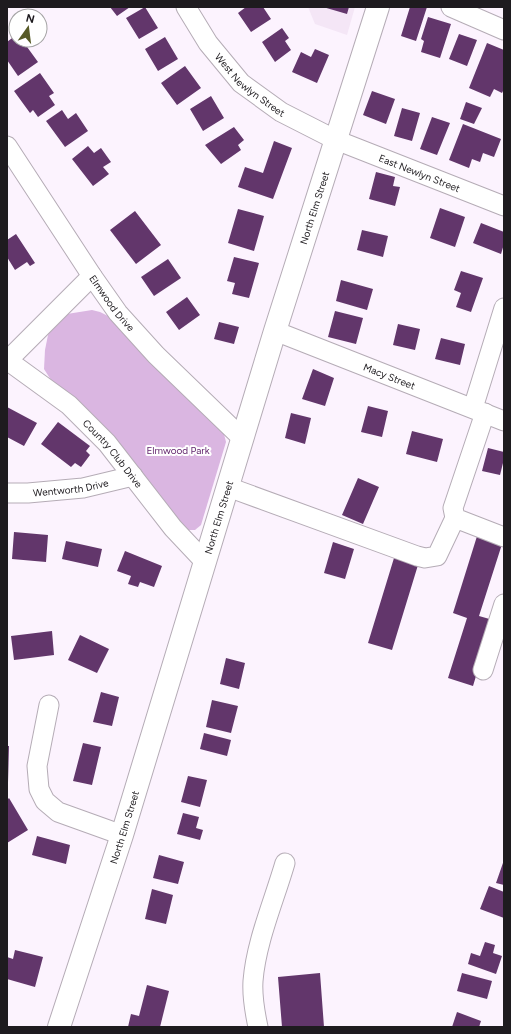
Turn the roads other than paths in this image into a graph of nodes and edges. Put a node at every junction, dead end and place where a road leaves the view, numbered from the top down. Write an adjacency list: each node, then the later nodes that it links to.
1 (186, 7): 5 (street, West Newlyn Street)
2 (378, 7): 5 (main road, North Elm Street)
3 (451, 7): 4 (street)
4 (504, 30)
5 (336, 140): 7 (street, East Newlyn Street); 10 (main road, North Elm Street)
6 (7, 146): 8 (street, Elmwood Drive)
7 (504, 206)
8 (92, 276): 11 (street); 14 (street, Elmwood Drive)
9 (504, 308): 12 (street)
10 (275, 331): 12 (street, Macy Street); 14 (main road, North Elm Street)
11 (8, 360): 15 (street, Country Club Drive)
12 (479, 411): 13 (street, Macy Street); 18 (street)
13 (504, 421)
14 (243, 439): 16 (main road, North Elm Street)
15 (133, 476): 17 (street, Wentworth Drive); 20 (street, Country Club Drive)
16 (228, 487): 18 (street); 20 (main road, North Elm Street)
17 (7, 493)
18 (455, 518): 19 (street)
19 (504, 537)
20 (205, 562): 24 (main road, North Elm Street)
21 (504, 604): 22 (street)
22 (483, 670)
23 (50, 705): 24 (street)
24 (122, 835): 26 (main road, North Elm Street)
25 (286, 863): 27 (street)
26 (59, 1027)
27 (258, 1027)

